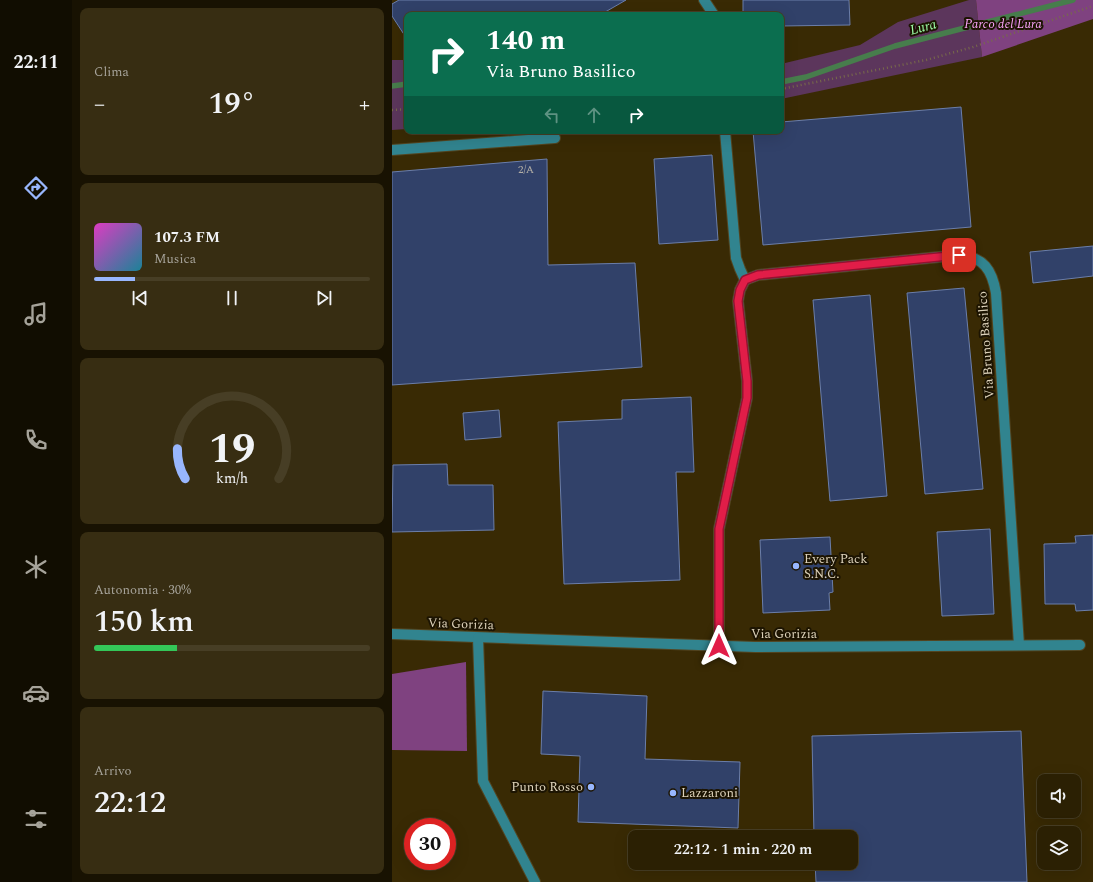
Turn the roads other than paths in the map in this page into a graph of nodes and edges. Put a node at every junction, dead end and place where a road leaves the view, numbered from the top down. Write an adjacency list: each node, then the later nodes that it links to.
1 (704, 0): 2 (street)
2 (712, 12)
3 (725, 134): 6 (street)
4 (554, 138): 5 (street)
5 (392, 150)
6 (745, 280): 9 (street, Via Bruno Basilico); 11 (street)
7 (392, 634): 8 (street, Via Gorizia)
8 (478, 638): 11 (street, Via Gorizia); 12 (street)
9 (1019, 645): 10 (street, Via Gorizia); 11 (street, Via Gorizia)
10 (1080, 645)
11 (719, 646)
12 (535, 882)

